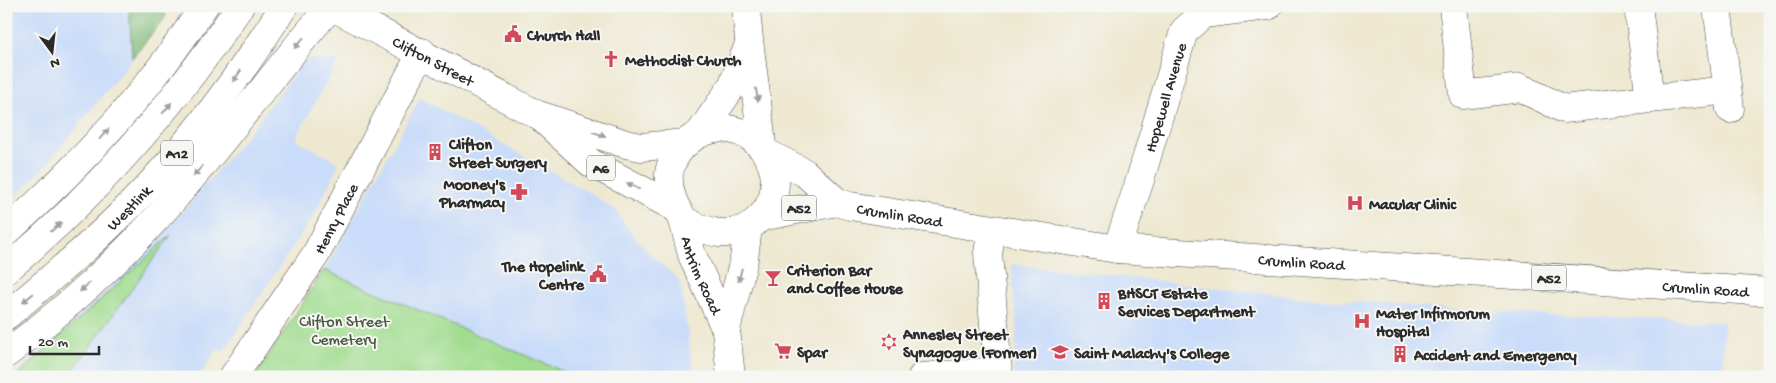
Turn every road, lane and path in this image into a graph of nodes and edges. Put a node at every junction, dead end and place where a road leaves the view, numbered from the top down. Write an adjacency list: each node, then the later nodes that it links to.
1 (240, 6): 23 (main road, A12, one-way to 1)
2 (284, 6): 25 (main road, Westlink / A12, one-way to 25)
3 (331, 6): 10 (main road, Clifton Street / A6); 27 (main road, one-way to 27)
4 (746, 6): 11 (main road)
5 (1268, 6): 22 (main road, Hopewell Avenue)
6 (1452, 6): 13 (main road)
7 (1638, 6): 13 (main road)
8 (1717, 6): 13 (main road)
9 (196, 12): 21 (main road, one-way to 9)
10 (363, 15): 12 (main road, Clifton Street / A6)
11 (748, 47): 15 (main road); 16 (main road, one-way to 16)
12 (422, 52): 14 (main road, Clifton Street / A6); 28 (main road, Henry Place)
13 (1650, 99)
14 (536, 114): 15 (main road, Clifton Street / A6, one-way to 15); 18 (main road, Clifton Street / A6, one-way to 14)
15 (693, 138): 16 (main road, A6); 18 (main road)
16 (764, 150): 17 (main road, Crumlin Road / A52); 19 (main road)
17 (837, 202): 19 (main road, Crumlin Road / A52); 20 (main road, Crumlin Road / A52)
18 (680, 214): 19 (main road, A6); 26 (main road, Antrim Road)
19 (754, 222): 26 (main road, Antrim Road, one-way to 26)
20 (992, 230): 22 (main road, Crumlin Road / A52); 30 (main road)
21 (6, 232)
22 (1116, 249): 24 (main road, Crumlin Road / A52)
23 (6, 270)
24 (1770, 292)
25 (6, 316)
26 (726, 330): 29 (main road, Antrim Road)
27 (6, 354)
28 (233, 377)
29 (731, 377)
30 (922, 377)

